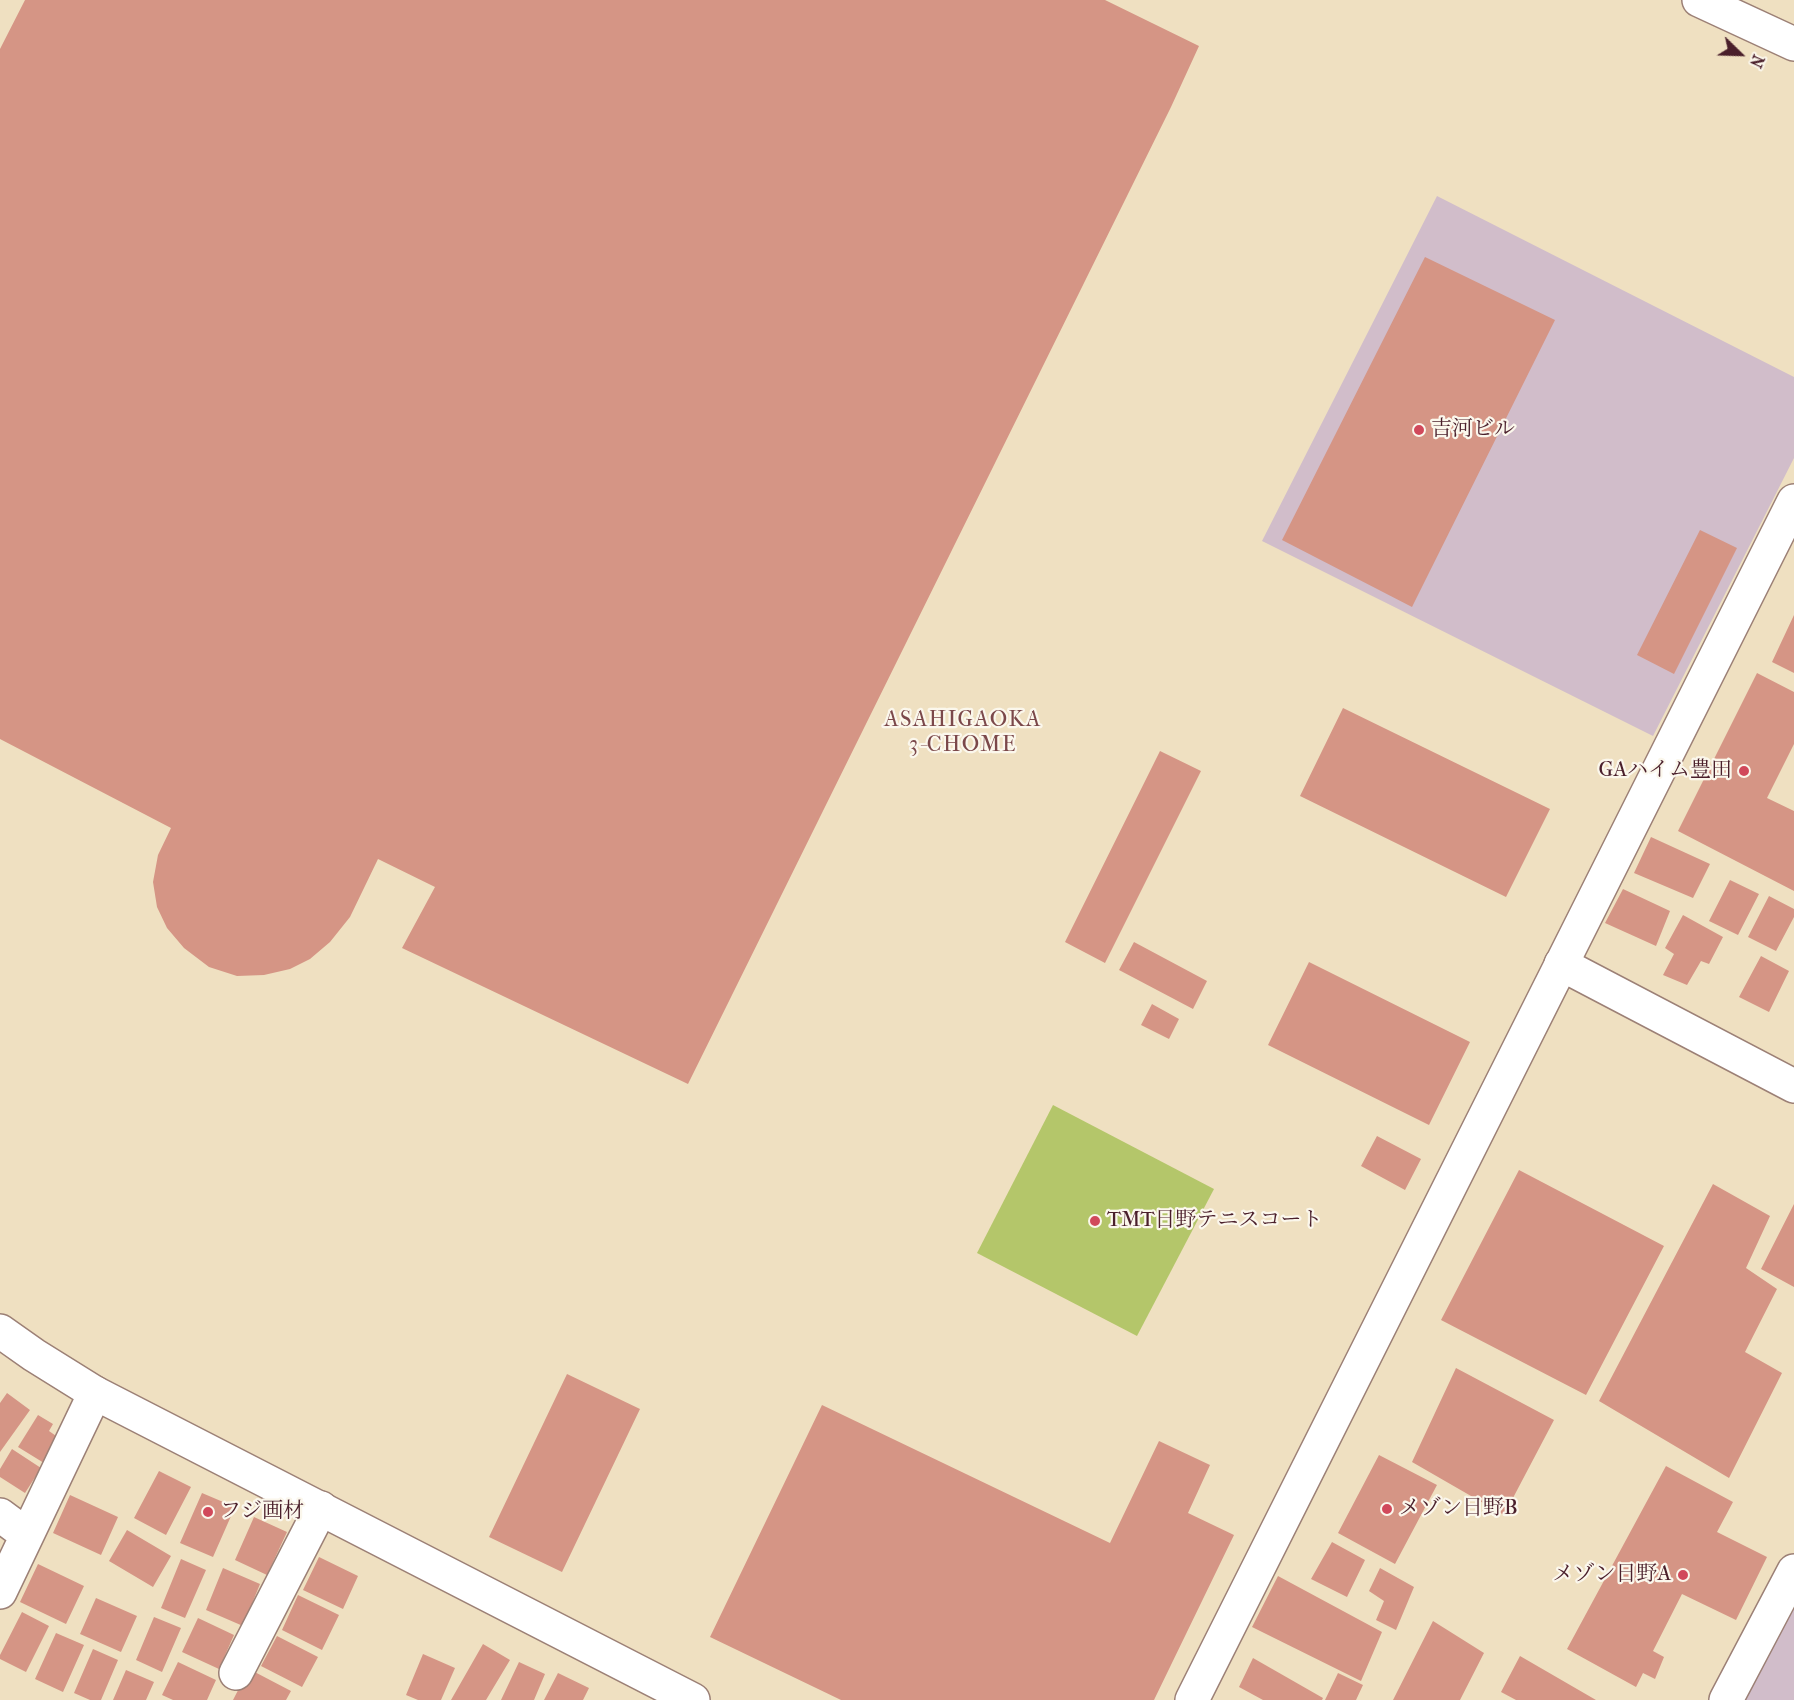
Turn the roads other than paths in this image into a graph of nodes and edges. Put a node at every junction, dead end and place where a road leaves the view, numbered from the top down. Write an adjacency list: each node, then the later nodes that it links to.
1 (1699, 0): 2 (street)
2 (1794, 44)
3 (1794, 501): 4 (street)
4 (1561, 964): 5 (street); 15 (street)
5 (1794, 1086)
6 (0, 1331): 7 (street)
7 (95, 1393): 8 (street); 10 (street)
8 (321, 1508): 13 (street); 14 (street)
9 (0, 1515): 10 (street)
10 (27, 1536): 12 (street)
11 (1794, 1571): 16 (street)
12 (0, 1592)
13 (236, 1673)
14 (693, 1700)
15 (1192, 1700)
16 (1726, 1700)

